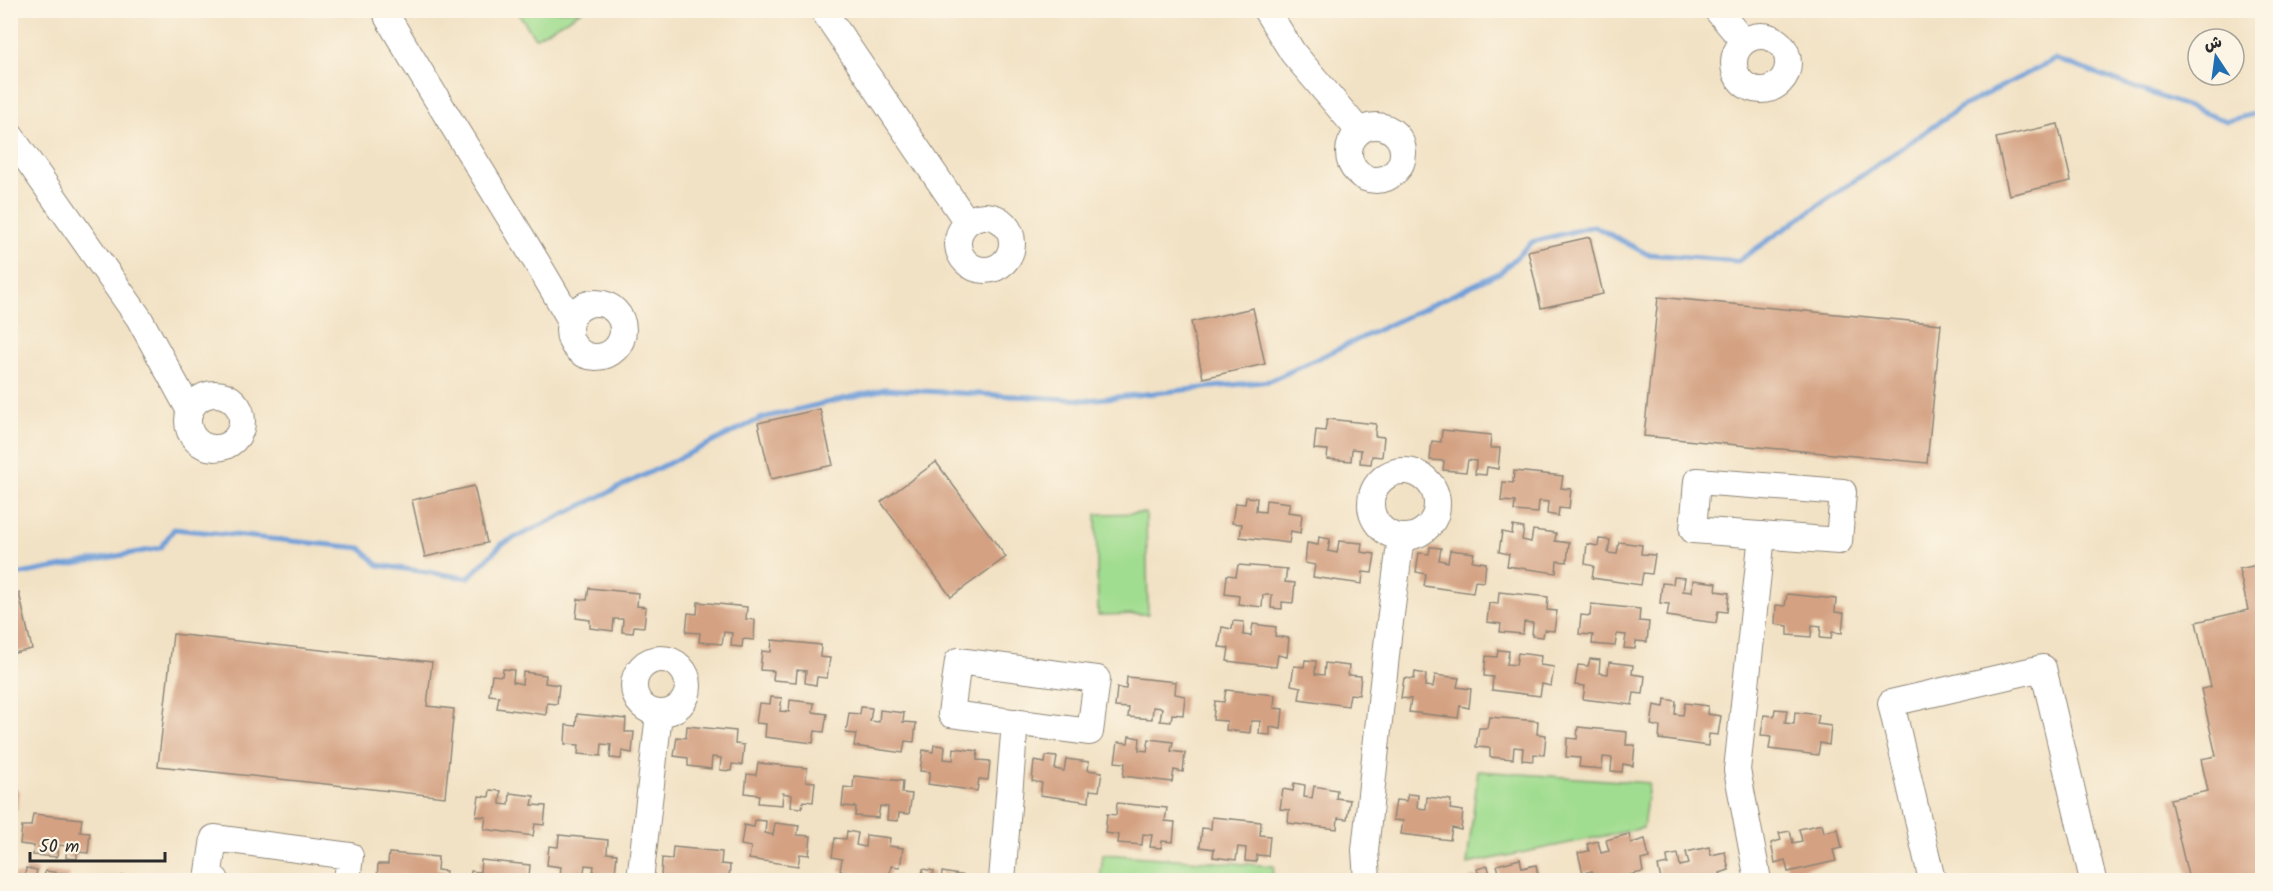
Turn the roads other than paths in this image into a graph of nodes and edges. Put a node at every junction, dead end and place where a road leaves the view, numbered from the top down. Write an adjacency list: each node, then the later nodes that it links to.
1 (386, 10): 9 (street)
2 (823, 10): 8 (street)
3 (1266, 10): 6 (street)
4 (1718, 10): 5 (street)
5 (1744, 42)
6 (1359, 131)
7 (10, 135): 10 (street)
8 (967, 222)
9 (570, 319)
10 (190, 411)
11 (1762, 535): 11 (street); 20 (street)
12 (1401, 537): 19 (street)
13 (659, 714): 17 (street)
14 (1015, 722): 14 (street); 18 (street)
15 (216, 880): 16 (street)
16 (347, 880)
17 (640, 880)
18 (1002, 880)
19 (1367, 880)
20 (1758, 880)
21 (1932, 880): 22 (street)
22 (2092, 880)

